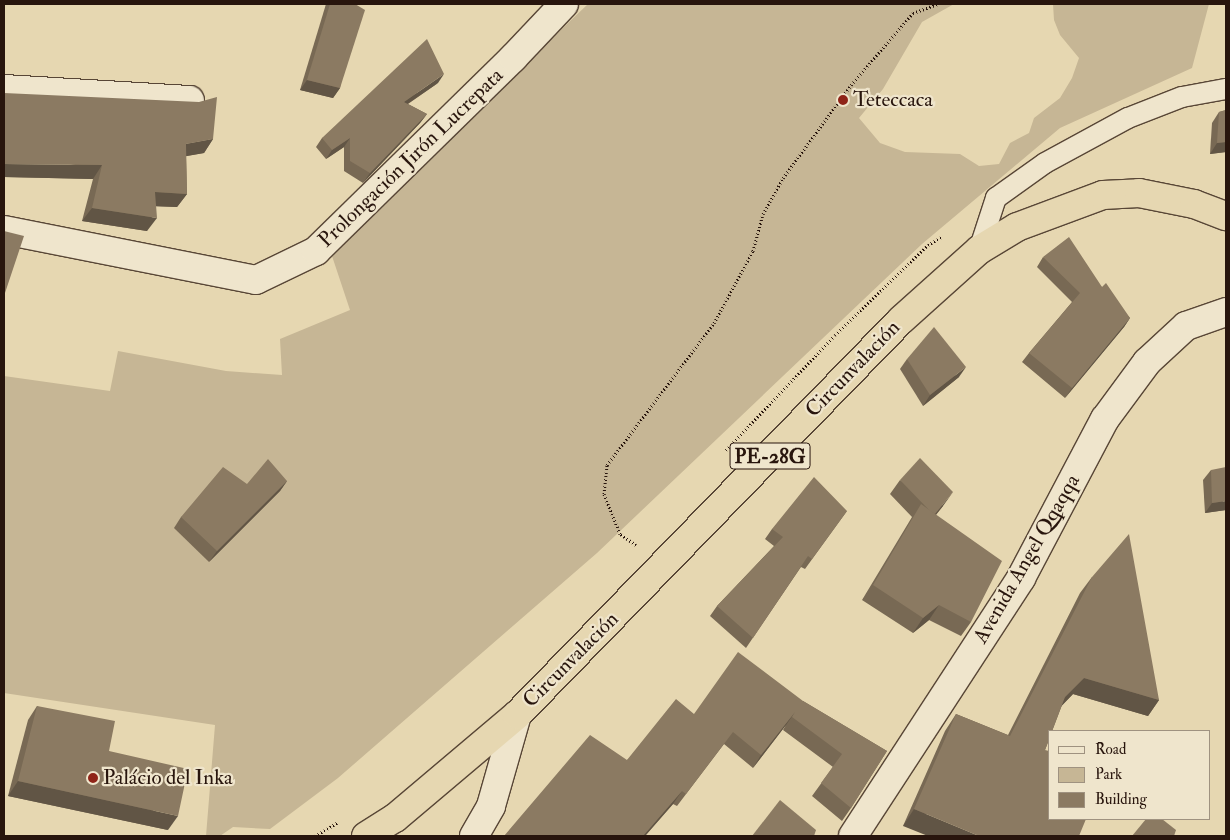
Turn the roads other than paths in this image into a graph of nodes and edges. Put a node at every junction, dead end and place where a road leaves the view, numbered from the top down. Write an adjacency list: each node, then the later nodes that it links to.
1 (564, 4): 6 (street, Prolongación Jirón Lucrepata)
2 (4, 89): 4 (street)
3 (1226, 89): 7 (lane)
4 (190, 100)
5 (1226, 216): 7 (highway, Circunvalación / PE-28G)
6 (4, 230)
7 (978, 250): 9 (highway, Circunvalación / PE-28G)
8 (1226, 312): 12 (street, Avenida Angel Qqaqqa)
9 (517, 715): 10 (highway, Circunvalación / PE-28G); 11 (street)
10 (366, 836)
11 (474, 836)
12 (853, 836)

